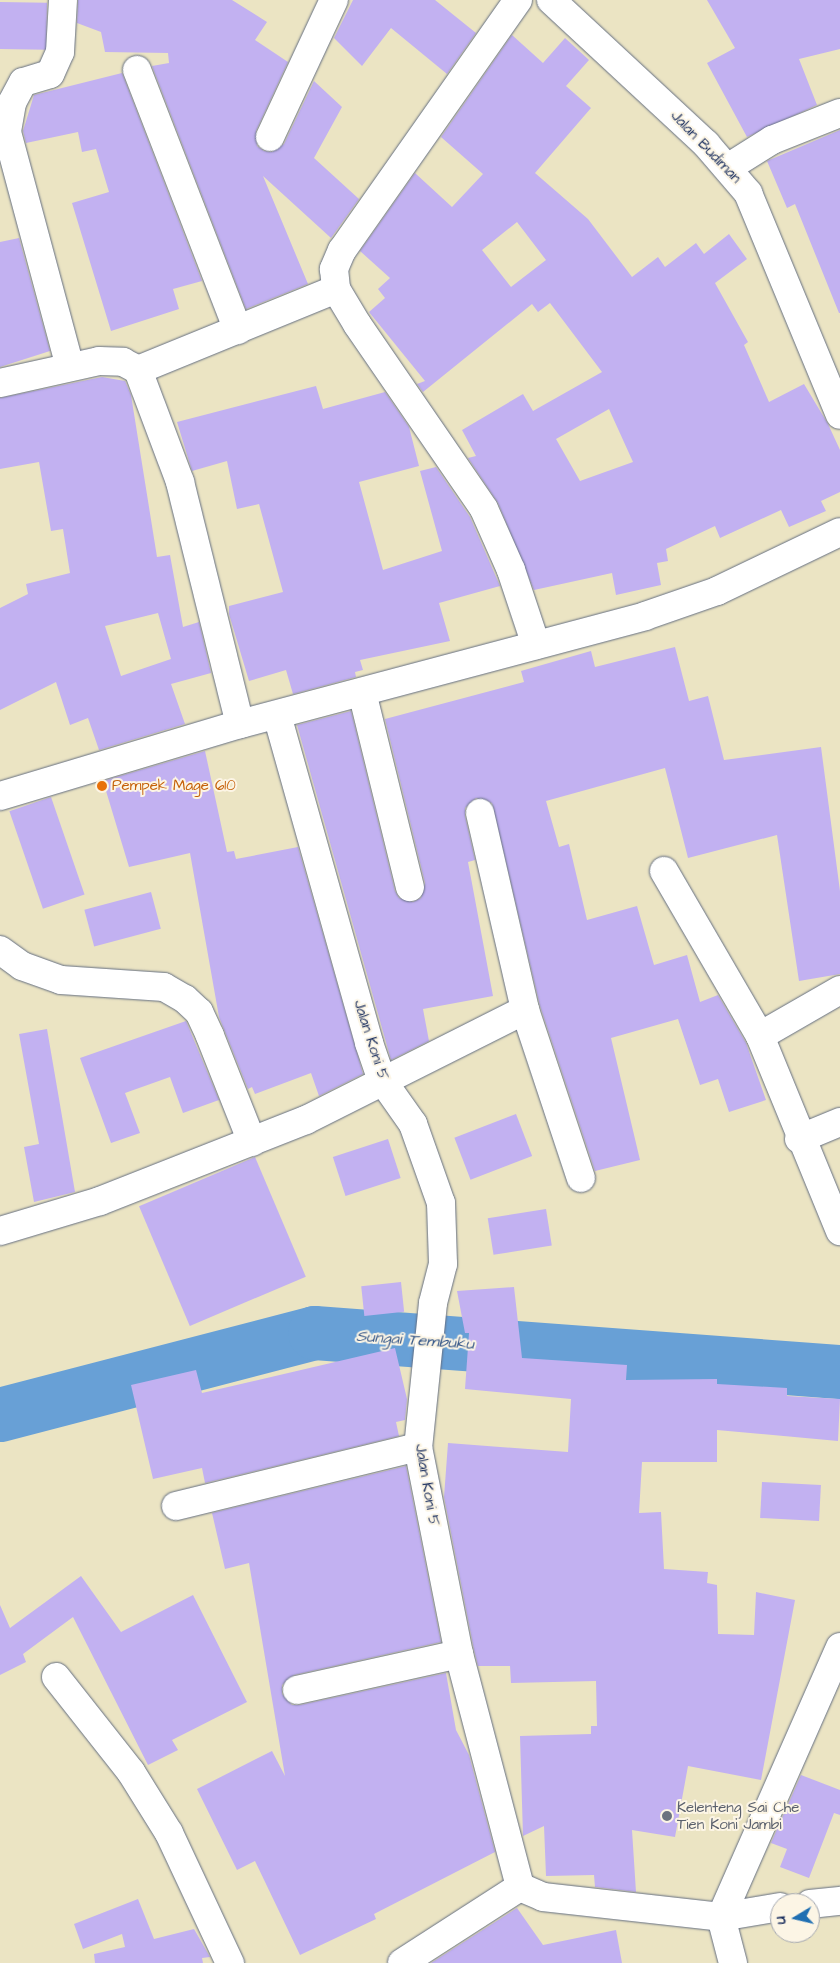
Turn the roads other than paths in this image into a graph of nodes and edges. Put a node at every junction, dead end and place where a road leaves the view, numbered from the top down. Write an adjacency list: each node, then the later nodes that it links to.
1 (63, 0): 11 (street)
2 (334, 0): 7 (street)
3 (518, 0): 9 (street)
4 (551, 0): 8 (street, Jalan Budiman)
5 (137, 70): 10 (street)
6 (840, 112): 8 (street)
7 (270, 137)
8 (729, 167): 14 (street, Jalan Budiman)
9 (336, 289): 10 (street); 16 (street)
10 (238, 330): 12 (street)
11 (70, 367): 12 (street); 13 (street)
12 (138, 370): 19 (street)
13 (0, 383)
14 (839, 410)
15 (840, 532): 16 (street)
16 (536, 645): 17 (street)
17 (362, 692): 18 (street); 23 (street)
18 (278, 715): 19 (street); 28 (street, Jalan Koni 5)
19 (240, 724): 20 (street)
20 (0, 796)
21 (480, 813): 26 (street)
22 (664, 871): 27 (street)
23 (410, 887)
24 (0, 950): 31 (street)
25 (840, 990): 27 (street)
26 (525, 1010): 28 (street); 32 (street)
27 (760, 1036): 30 (street)
28 (382, 1080): 31 (street); 35 (street, Jalan Koni 5)
29 (840, 1122): 30 (street)
30 (799, 1139): 34 (street)
31 (252, 1142): 33 (street)
32 (581, 1178)
33 (0, 1231)
34 (840, 1231)
35 (418, 1447): 36 (street); 38 (street, Jalan Koni 5)
36 (176, 1506)
37 (840, 1647): 45 (street)
38 (459, 1654): 40 (street); 41 (street, Jalan Koni 5)
39 (56, 1677): 46 (street)
40 (297, 1690)
41 (520, 1887): 45 (street); 47 (street)
42 (840, 1901): 43 (street)
43 (820, 1903)
44 (770, 1909): 45 (street)
45 (721, 1917): 48 (street)
46 (230, 1963)
47 (402, 1963)
48 (733, 1963)

